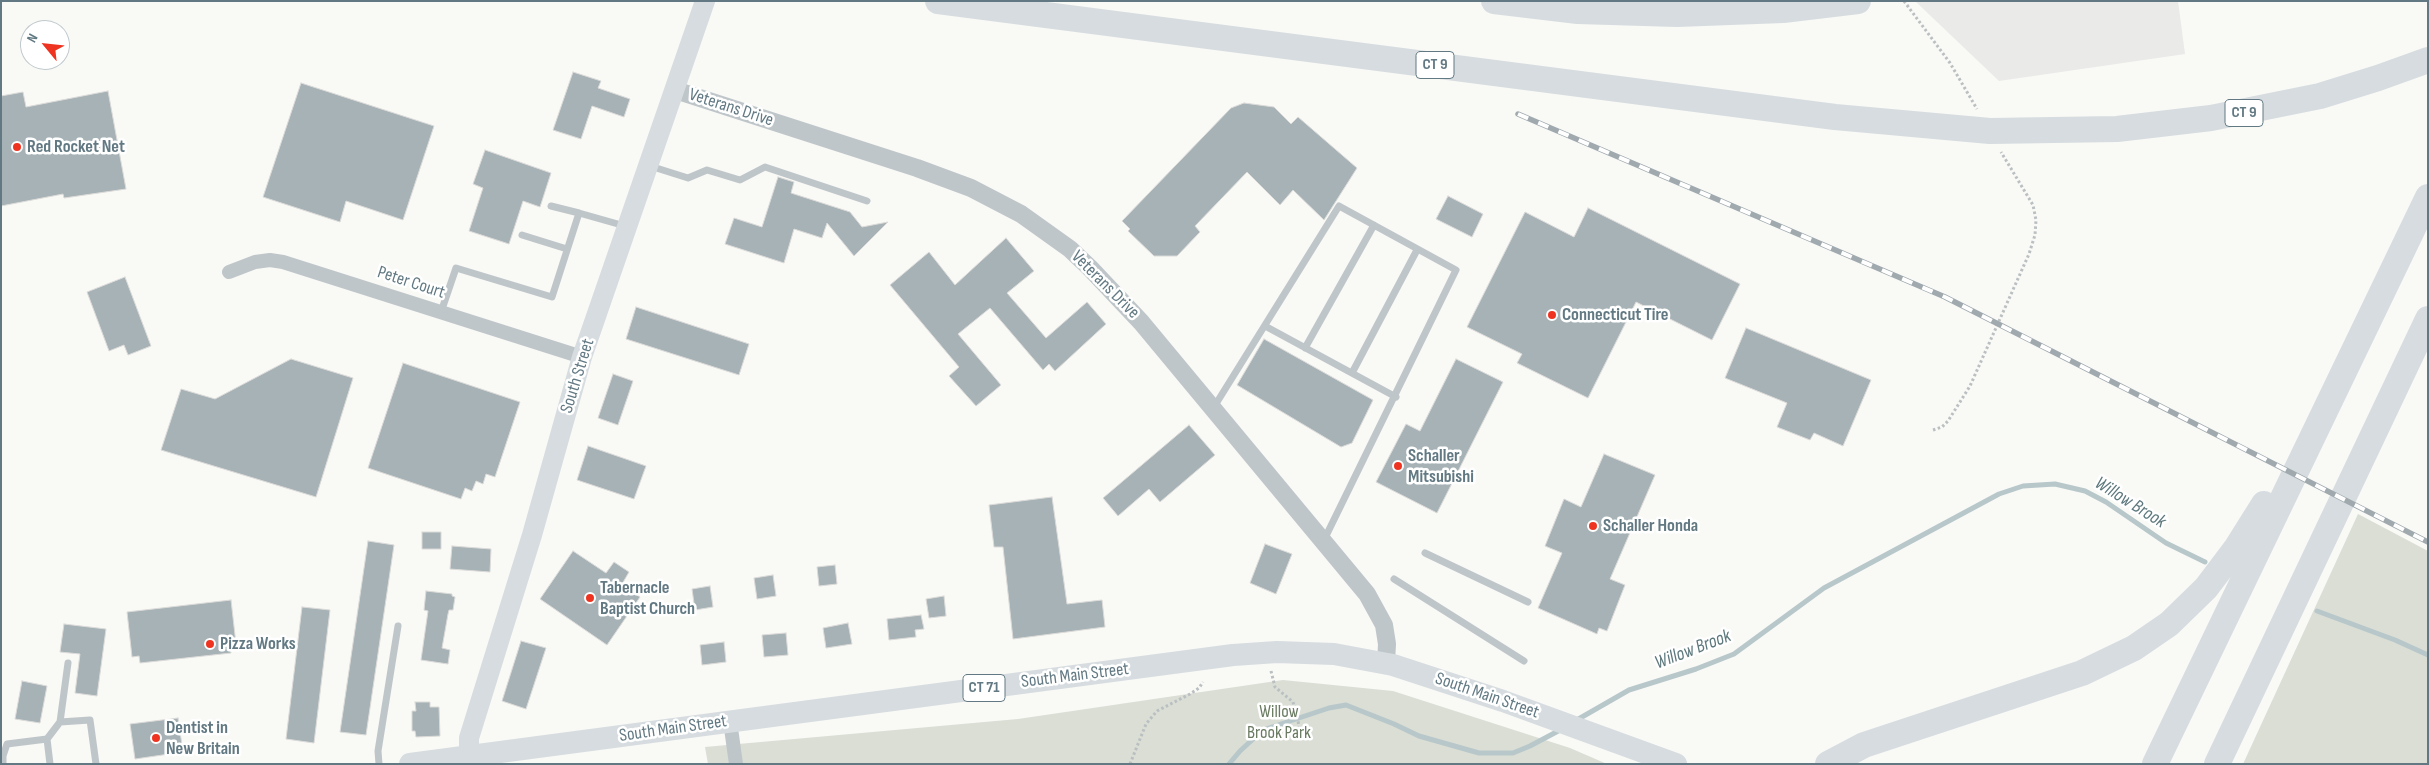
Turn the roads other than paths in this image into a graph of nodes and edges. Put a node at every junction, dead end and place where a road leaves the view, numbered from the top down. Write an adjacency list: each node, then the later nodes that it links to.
1 (705, 1): 6 (main road, South Street)
2 (938, 1): 5 (highway, CT 9)
3 (1494, 1): 4 (highway)
4 (1858, 1)
5 (2428, 60)
6 (675, 90): 7 (main road, South Street); 25 (street, Veterans Drive)
7 (650, 166): 9 (lane); 13 (main road, South Street)
8 (2428, 197): 26 (highway)
9 (867, 201)
10 (551, 206): 11 (lane)
11 (579, 214): 13 (lane); 15 (lane)
12 (1374, 225): 16 (lane); 20 (lane); 21 (lane)
13 (627, 227): 22 (main road, South Street)
14 (522, 235): 15 (lane)
15 (567, 249): 18 (lane)
16 (1417, 250): 23 (lane); 24 (lane)
17 (229, 272): 18 (street, Peter Court)
18 (441, 312): 22 (street, Peter Court)
19 (2428, 319): 48 (highway)
20 (1265, 326): 21 (lane); 25 (lane)
21 (1305, 348): 23 (lane)
22 (582, 357): 38 (main road, South Street)
23 (1352, 373): 24 (lane)
24 (1396, 397): 27 (lane)
25 (1214, 408): 27 (street, Veterans Drive)
26 (2313, 434): 46 (highway); 47 (highway)
27 (1324, 541): 34 (street, Veterans Drive)
28 (1425, 552): 30 (lane)
29 (1394, 579): 32 (lane)
30 (1528, 602)
31 (398, 626): 42 (lane)
32 (1524, 661)
33 (68, 663): 35 (lane)
34 (1386, 663): 36 (main road, South Main Street / CT 71); 45 (main road, South Main Street / CT 71)
35 (60, 722): 37 (lane); 41 (lane)
36 (730, 722): 38 (main road, South Main Street / CT 71); 44 (street)
37 (47, 739): 39 (lane); 40 (lane)
38 (469, 756): 43 (main road, South Main Street / CT 71)
39 (3, 764)
40 (50, 764)
41 (96, 764)
42 (379, 764)
43 (410, 764)
44 (736, 764)
45 (1676, 764)
46 (1828, 764)
47 (2155, 764)
48 (2217, 764)

